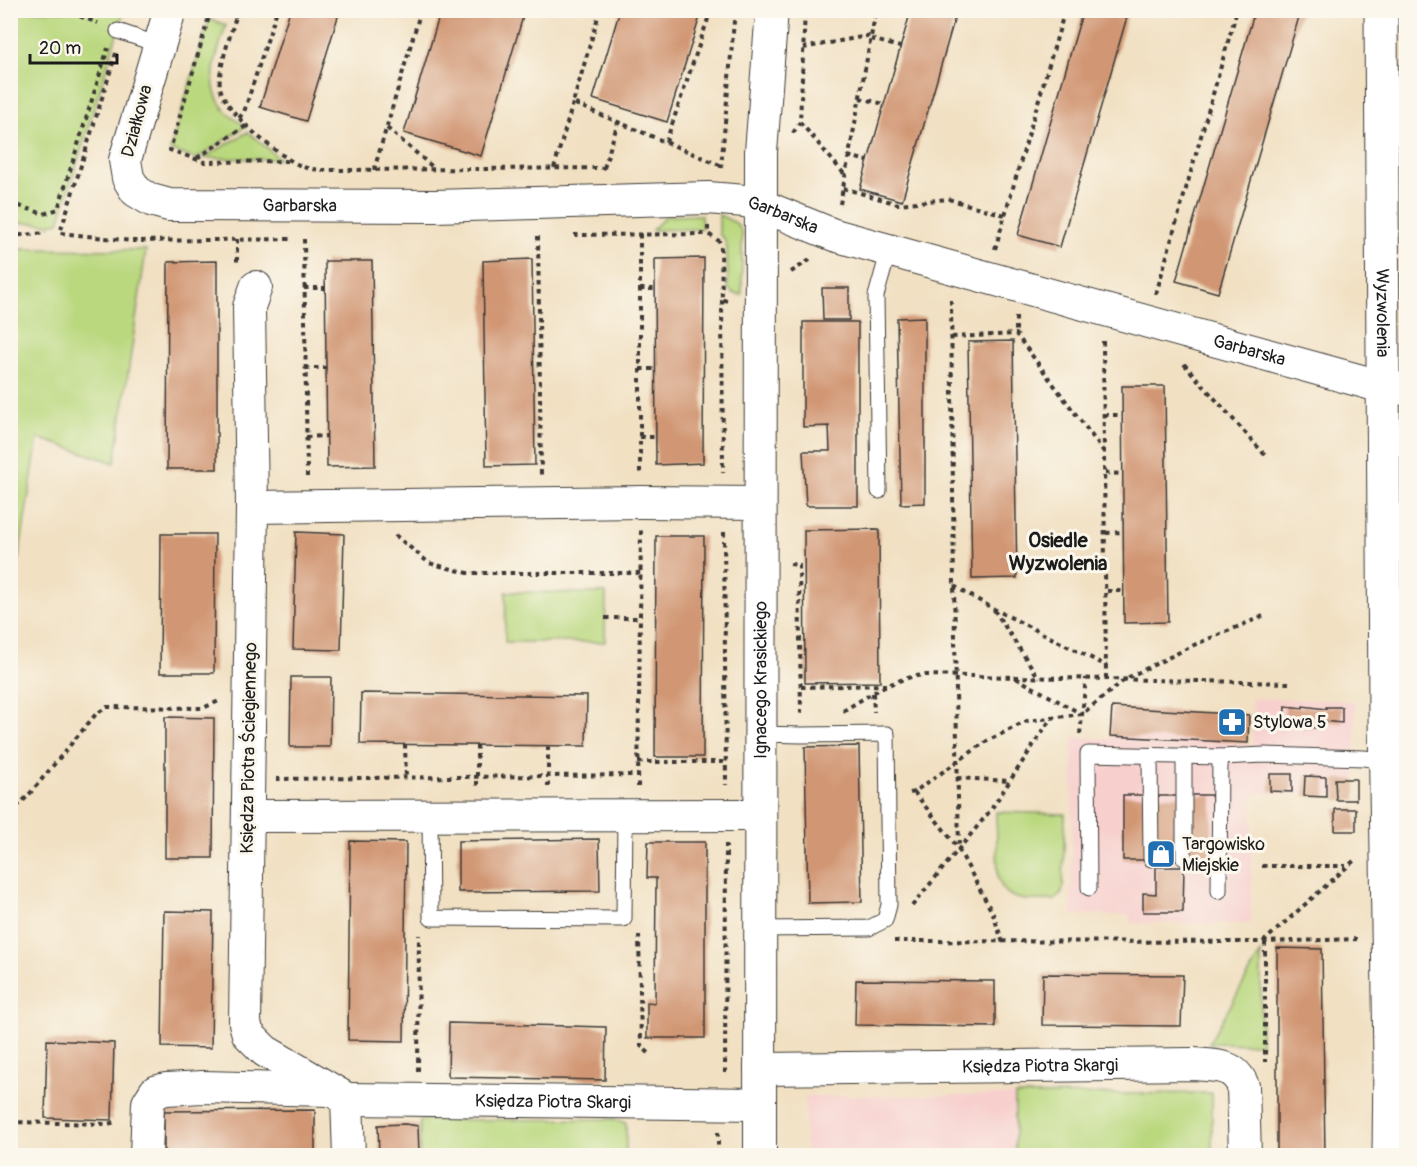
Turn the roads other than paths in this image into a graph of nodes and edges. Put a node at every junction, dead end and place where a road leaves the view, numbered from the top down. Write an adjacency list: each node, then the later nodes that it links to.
1 (170, 10): 5 (street, Działkowa)
2 (772, 10): 7 (street, Ignacego Krasickiego)
3 (1381, 10): 10 (street, Wyzwolenia)
4 (118, 30): 5 (lane)
5 (159, 45): 6 (street, Działkowa)
6 (141, 195): 7 (street, Garbarska)
7 (760, 205): 8 (street, Garbarska); 12 (street, Ignacego Krasickiego)
8 (889, 250): 10 (street, Garbarska); 11 (lane)
9 (246, 280): 13 (street, Księdza Piotra Ściegiennego)
10 (1395, 388): 18 (street, Wyzwolenia)
11 (879, 491)
12 (760, 503): 13 (street); 14 (street, Ignacego Krasickiego)
13 (252, 507): 22 (street, Księdza Piotra Ściegiennego)
14 (761, 734): 21 (street, Ignacego Krasickiego); 27 (lane)
15 (1150, 756): 16 (lane); 24 (lane); 25 (lane)
16 (1184, 756): 17 (lane); 23 (lane)
17 (1220, 758): 18 (lane); 26 (lane)
18 (1396, 762): 28 (street, Wyzwolenia)
19 (418, 815): 20 (street); 20 (lane); 22 (street)
20 (632, 815): 21 (street)
21 (760, 815): 27 (street, Ignacego Krasickiego)
22 (248, 816): 29 (street, Księdza Piotra Ściegiennego)
23 (1184, 858)
24 (1151, 859)
25 (1089, 888)
26 (1219, 891)
27 (759, 929): 30 (street, Ignacego Krasickiego)
28 (1398, 991): 38 (street, Wyzwolenia)
29 (248, 1034): 31 (street, Księdza Piotra Ściegiennego); 32 (street)
30 (760, 1069): 33 (street, Ignacego Krasickiego); 37 (street, Księdza Piotra Skargi)
31 (241, 1087): 32 (street, Księdza Piotra Skargi); 34 (street, Księdza Piotra Skargi)
32 (338, 1095): 33 (street, Księdza Piotra Skargi); 35 (street)
33 (760, 1104): 36 (street, Ignacego Krasickiego)
34 (138, 1134)
35 (349, 1155)
36 (760, 1155)
37 (1245, 1155)
38 (1389, 1155)

